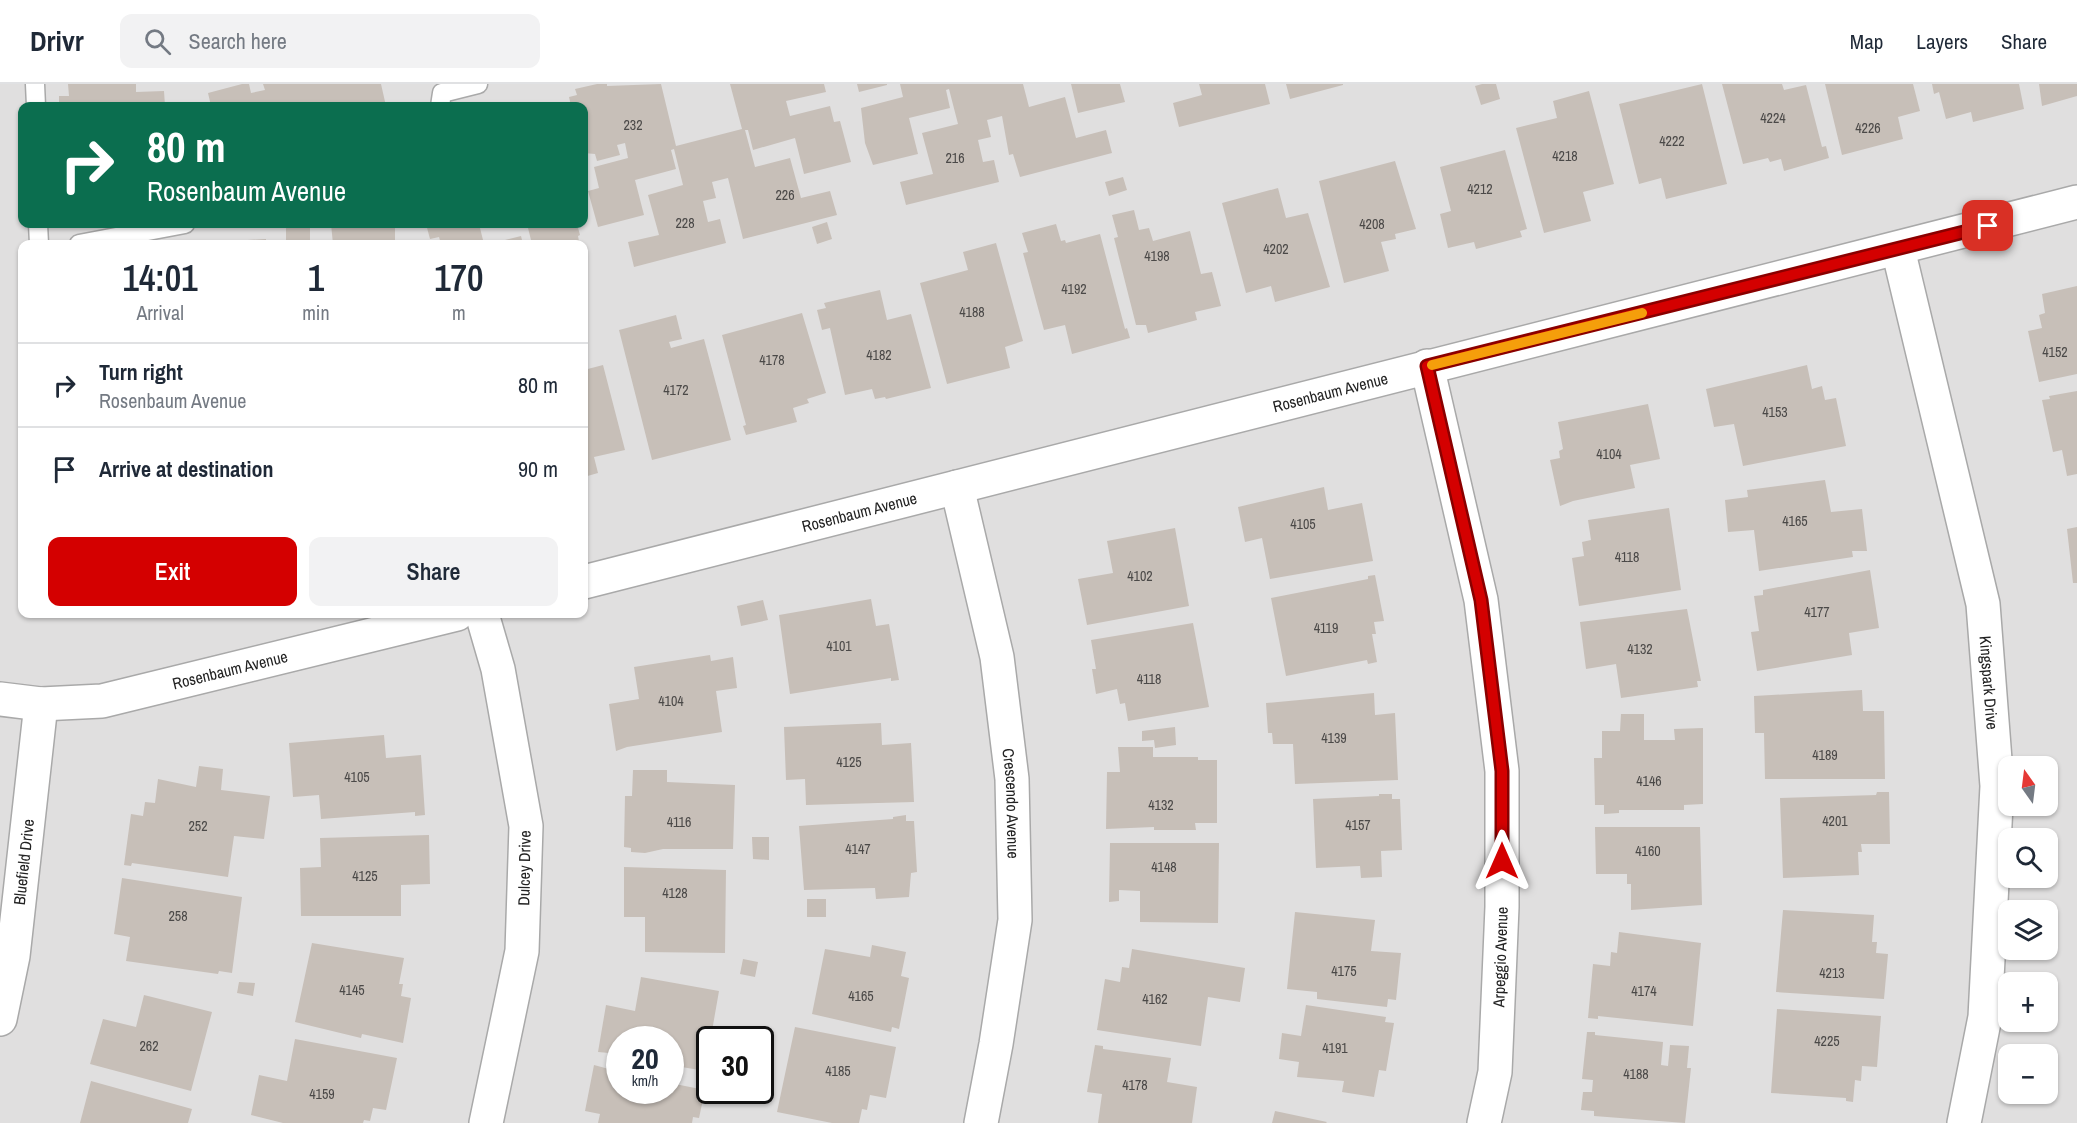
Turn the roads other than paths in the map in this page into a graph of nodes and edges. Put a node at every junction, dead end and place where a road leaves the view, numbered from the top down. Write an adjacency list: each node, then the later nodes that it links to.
1 (35, 84): 3 (lane)
2 (478, 84): 4 (lane)
3 (36, 102)
4 (441, 102)
5 (2077, 202): 8 (street, Rosenbaum Avenue)
6 (164, 228): 7 (lane)
7 (100, 240)
8 (1898, 249): 9 (street, Rosenbaum Avenue); 20 (street, Kingspark Drive)
9 (1427, 366): 10 (street, Rosenbaum Avenue); 19 (street, Arpeggio Avenue)
10 (957, 487): 11 (street, Rosenbaum Avenue); 18 (street, Crescendo Avenue)
11 (588, 581)
12 (442, 618): 15 (street, Rosenbaum Avenue)
13 (484, 618): 17 (street, Dulcey Drive)
14 (0, 699): 15 (street, Rosenbaum Avenue)
15 (42, 704): 16 (street, Bluefield Drive)
16 (0, 1019)
17 (486, 1123)
18 (981, 1123)
19 (1484, 1123)
20 (1964, 1123)

